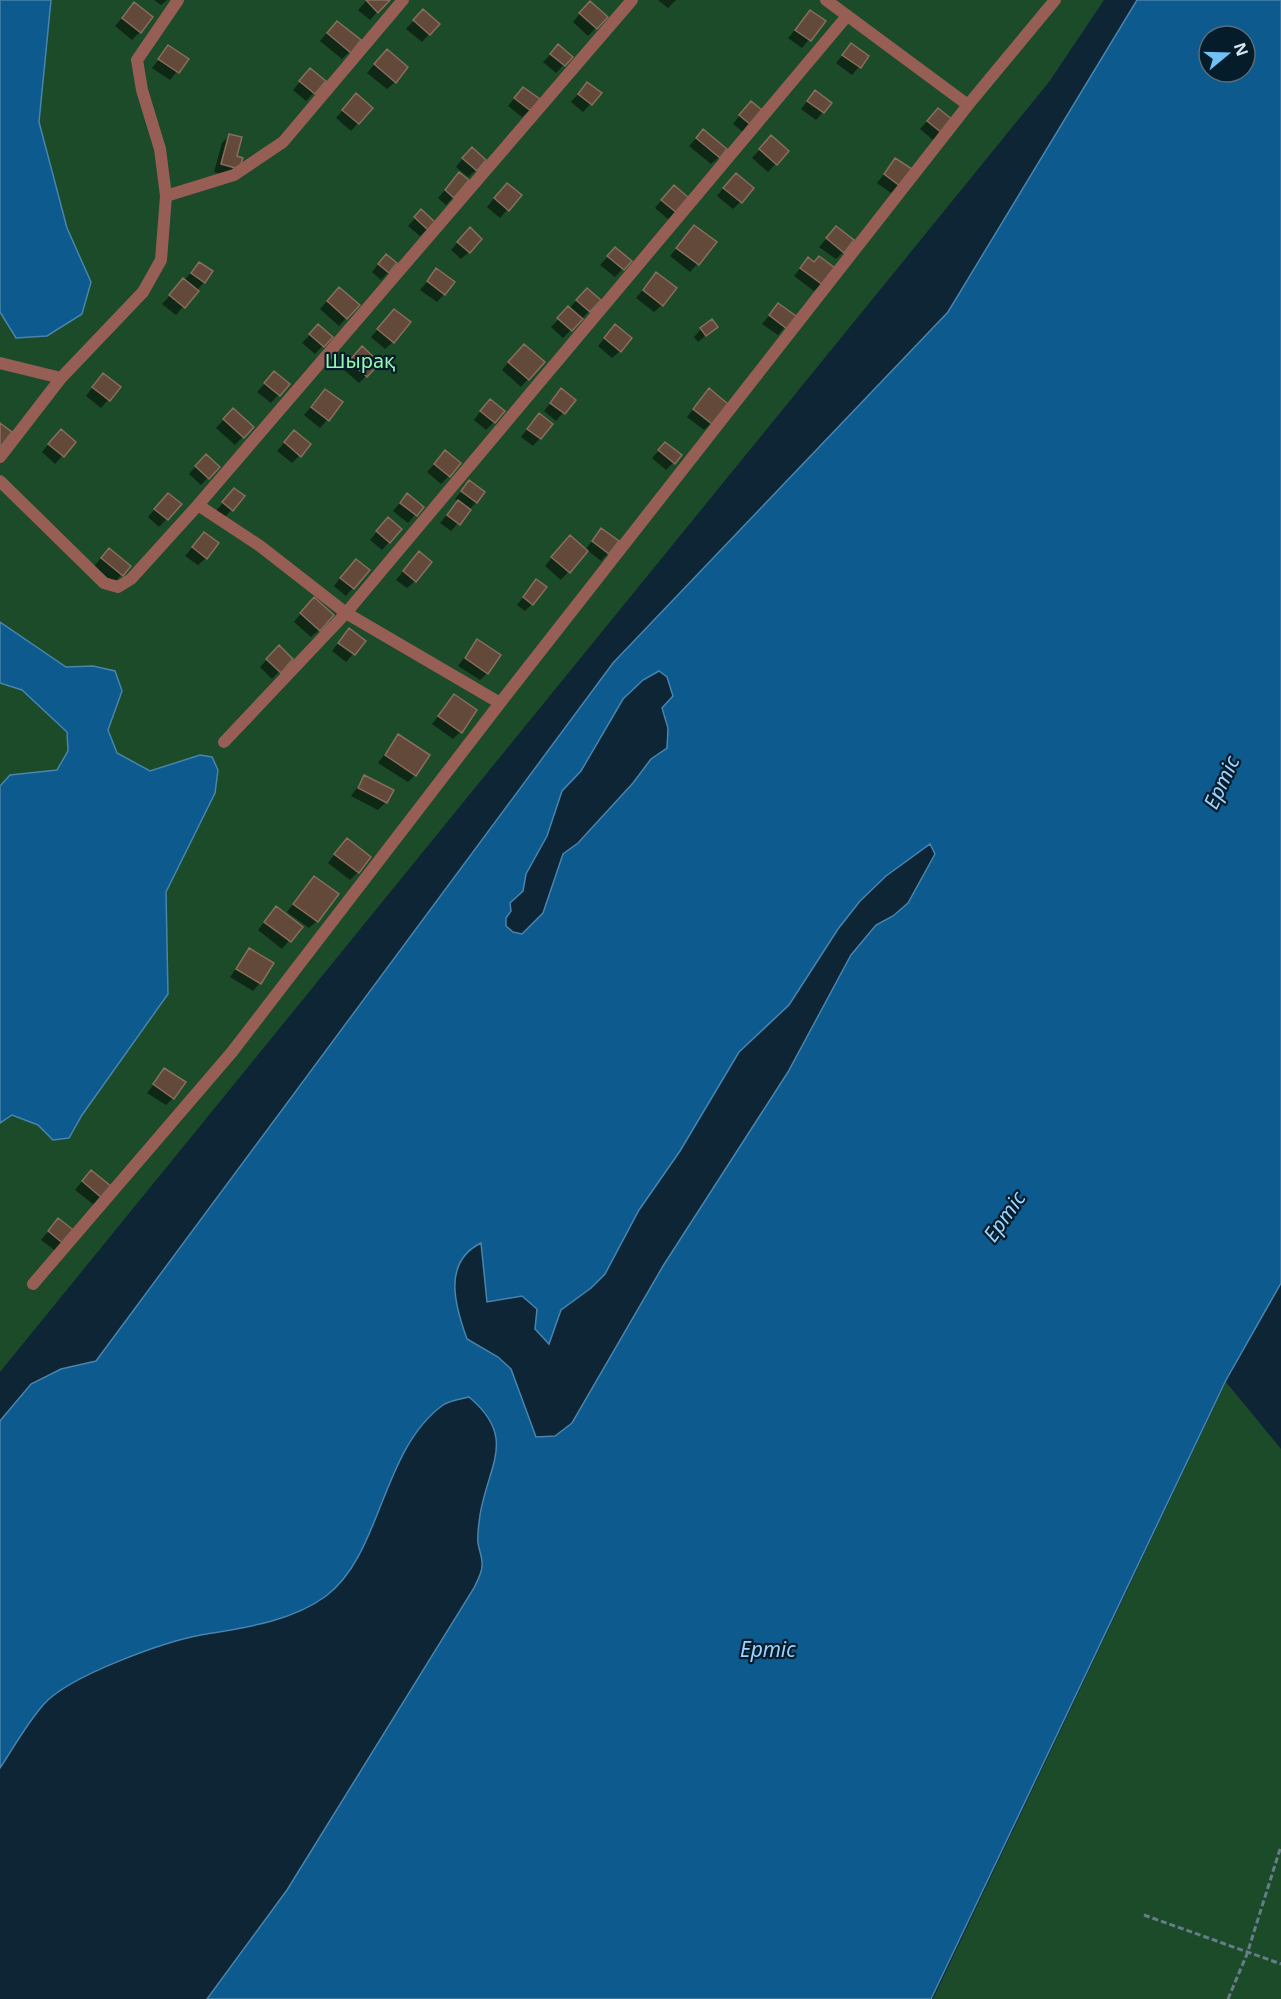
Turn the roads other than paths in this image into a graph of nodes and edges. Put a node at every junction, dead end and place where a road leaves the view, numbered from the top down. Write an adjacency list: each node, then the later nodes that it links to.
1 (178, 0): 8 (street)
2 (403, 0): 8 (street)
3 (632, 0): 13 (street)
4 (826, 0): 6 (street)
5 (1055, 0): 7 (street)
6 (847, 16): 7 (street); 14 (street)
7 (968, 105): 15 (street)
8 (166, 196): 10 (street)
9 (0, 363): 10 (street)
10 (61, 378): 11 (street)
11 (0, 457)
12 (0, 481): 13 (street)
13 (198, 505): 14 (street)
14 (346, 613): 15 (street); 16 (street)
15 (500, 703): 17 (street)
16 (224, 742)
17 (33, 1284)

